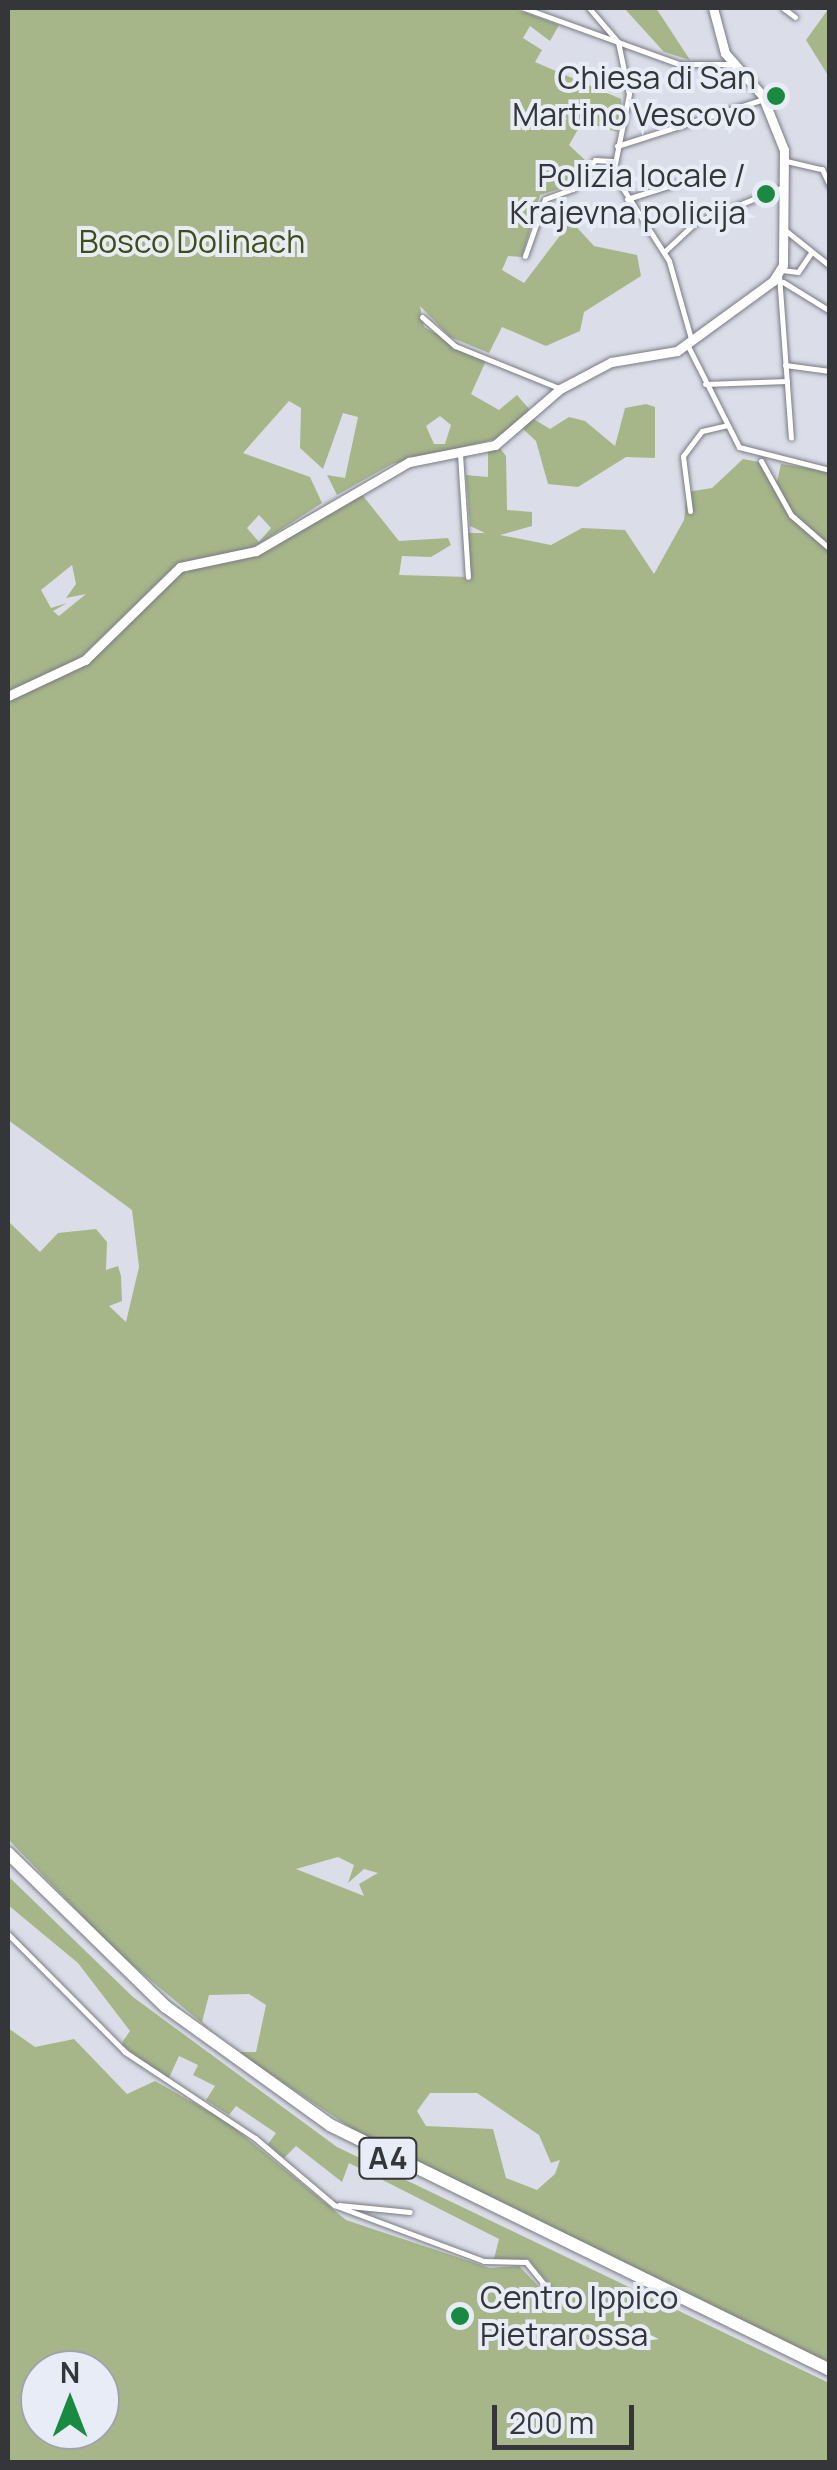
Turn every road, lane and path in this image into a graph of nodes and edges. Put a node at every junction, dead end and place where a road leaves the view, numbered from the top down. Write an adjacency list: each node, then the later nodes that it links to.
1 (524, 8): 6 (street)
2 (589, 8): 6 (street)
3 (714, 8): 7 (street)
4 (783, 8): 5 (street)
5 (795, 17)
6 (618, 42): 7 (street); 9 (street)
7 (732, 64): 8 (street)
8 (764, 99): 9 (street); 10 (street)
9 (616, 146): 11 (street)
10 (786, 160): 13 (street); 14 (street)
11 (612, 162): 15 (street); 19 (street)
12 (684, 181): 15 (street)
13 (830, 186)
14 (782, 188): 16 (street); 17 (street)
15 (626, 199): 17 (street)
16 (783, 234): 18 (street); 21 (street)
17 (664, 252): 24 (street)
18 (810, 254): 20 (street); 21 (street)
19 (525, 256)
20 (830, 266)
21 (782, 276): 22 (street); 24 (street); 25 (street)
22 (830, 311)
23 (422, 317): 29 (street)
24 (689, 341): 28 (street); 29 (street)
25 (785, 365): 26 (street); 27 (street)
26 (830, 371)
27 (787, 381): 28 (street); 31 (street)
28 (705, 384): 30 (street)
29 (560, 390): 32 (street)
30 (728, 425): 33 (street); 37 (street)
31 (791, 438)
32 (460, 454): 39 (street); 40 (street)
33 (754, 457): 34 (street); 36 (street)
34 (777, 462): 35 (street); 36 (street)
35 (830, 470)
36 (774, 474): 38 (street)
37 (690, 511)
38 (830, 548)
39 (470, 577)
40 (8, 696)
41 (8, 1853): 47 (highway, A4)
42 (8, 1864): 48 (highway, A4)
43 (8, 1934): 44 (street)
44 (334, 2205): 45 (street); 46 (street)
45 (410, 2212)
46 (549, 2290)
47 (830, 2370)
48 (830, 2379)

